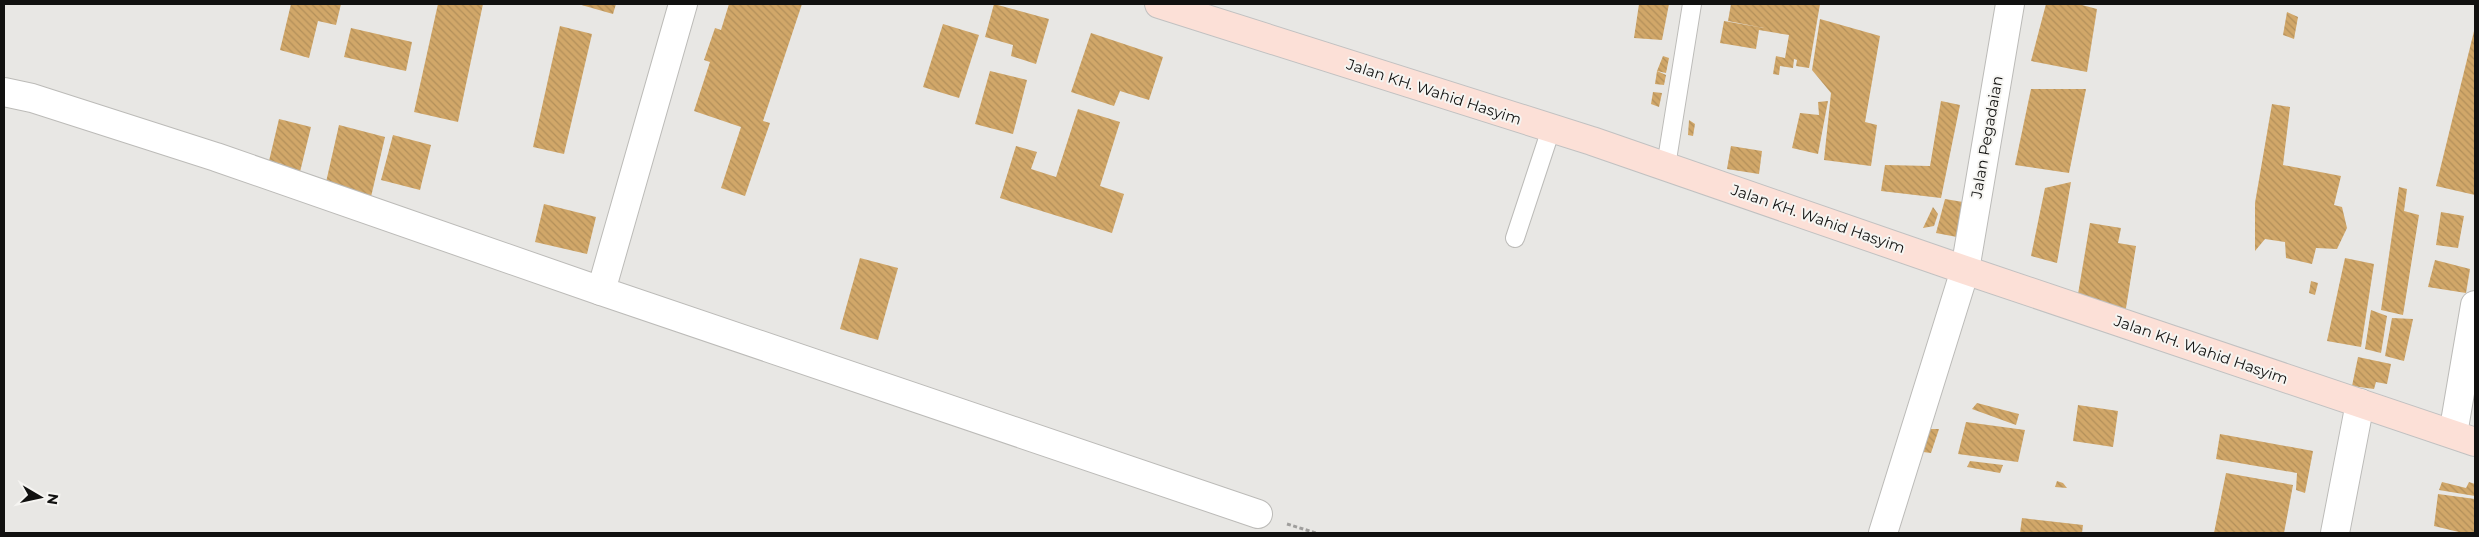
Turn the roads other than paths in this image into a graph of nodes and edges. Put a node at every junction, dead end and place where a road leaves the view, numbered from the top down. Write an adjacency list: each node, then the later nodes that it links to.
1 (683, 4): 10 (street)
2 (1159, 4): 6 (main road, Jalan KH. Wahid Hasyim)
3 (1692, 4): 7 (lane)
4 (2010, 4): 9 (street, Jalan Pegadaian)
5 (4, 92): 10 (street)
6 (1551, 129): 7 (main road, Jalan KH. Wahid Hasyim); 8 (lane)
7 (1666, 166): 9 (main road, Jalan KH. Wahid Hasyim)
8 (1516, 238)
9 (1965, 270): 12 (main road, Jalan KH. Wahid Hasyim); 15 (street, Jalan Pegadaian)
10 (601, 291): 14 (street)
11 (2475, 305): 13 (street)
12 (2360, 403): 13 (main road, Jalan KH. Wahid Hasyim); 16 (street)
13 (2464, 438)
14 (1258, 514)
15 (1883, 533)
16 (2334, 533)

